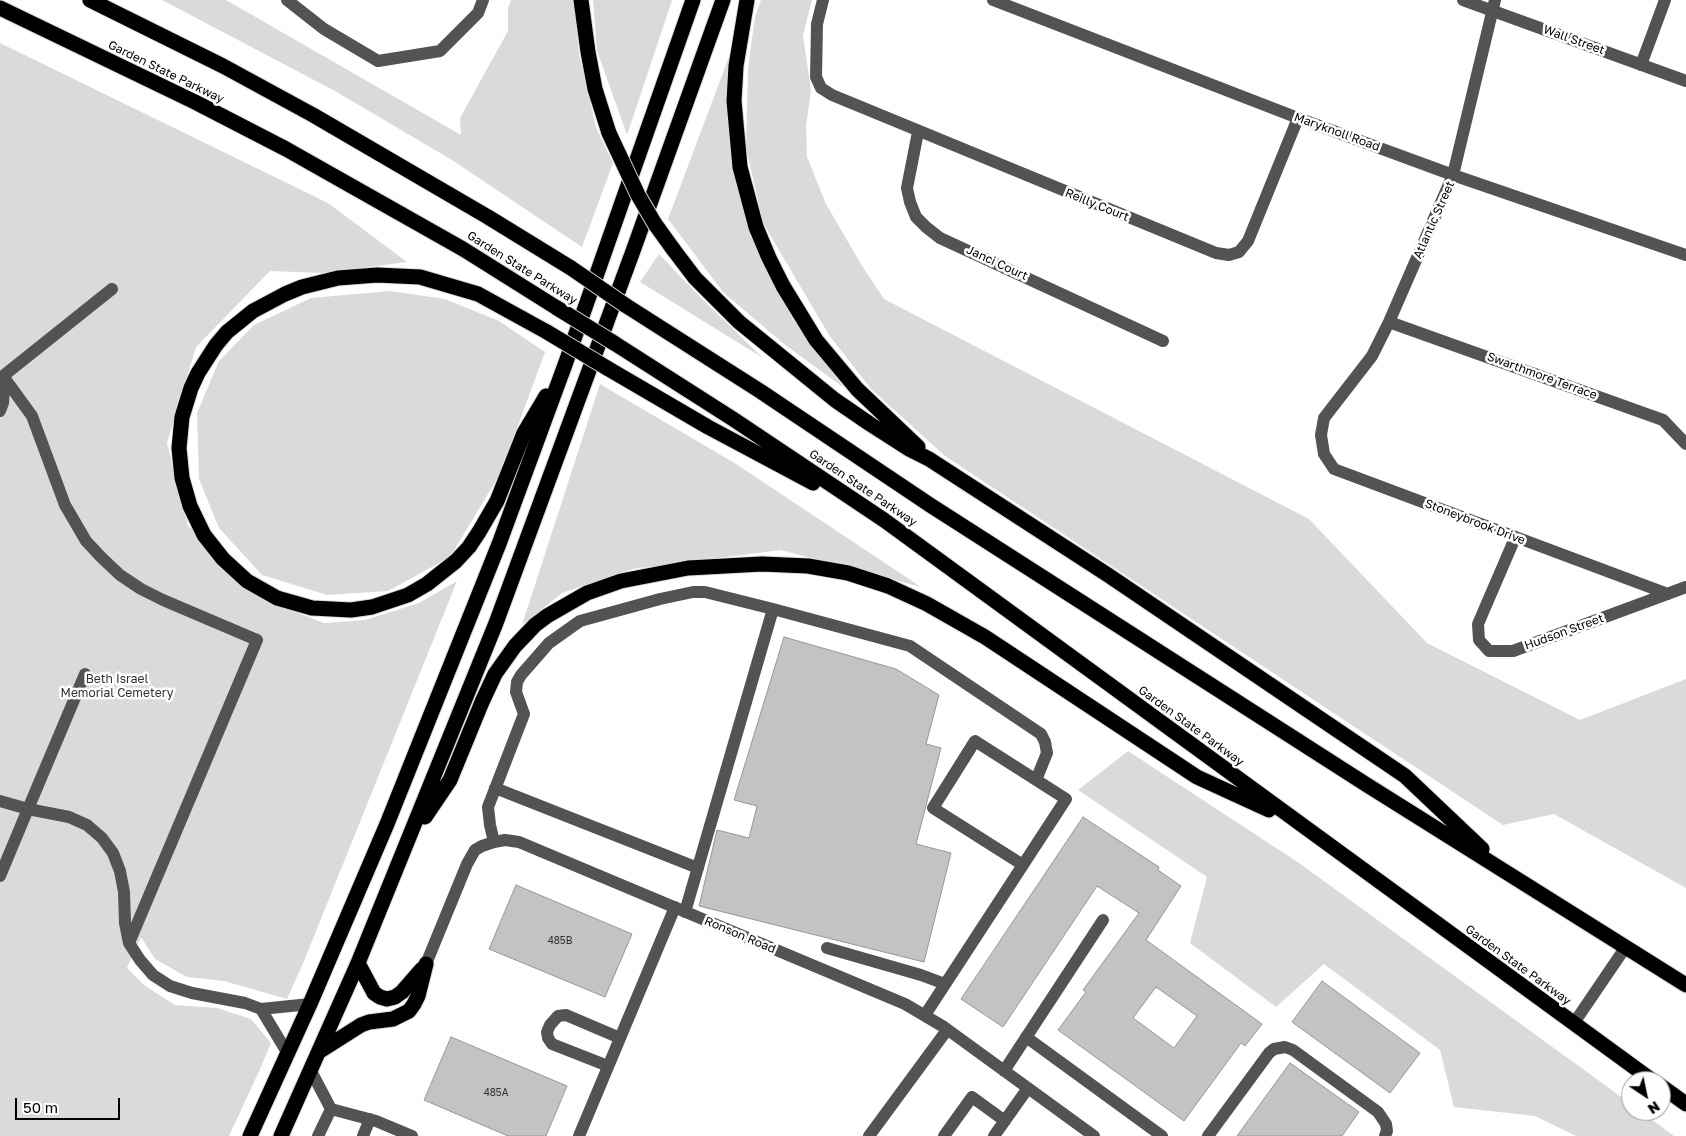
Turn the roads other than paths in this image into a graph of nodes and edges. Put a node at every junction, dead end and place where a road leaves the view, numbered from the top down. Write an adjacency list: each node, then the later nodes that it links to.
1 (90, 0): 44 (highway, Garden State Parkway, bridge)
2 (287, 0): 3 (street)
3 (483, 0)
4 (582, 0): 28 (highway, bridge)
5 (693, 0): 23 (highway)
6 (723, 0): 41 (highway)
7 (747, 0): 28 (highway)
8 (823, 0): 17 (street, Reilly Court)
9 (992, 0): 16 (street, Maryknoll Road)
10 (1463, 0): 12 (street, Wall Street)
11 (1664, 0): 14 (street)
12 (1493, 5): 14 (street, Wall Street); 18 (street, Atlantic Street)
13 (0, 8): 29 (highway, Garden State Parkway, bridge)
14 (1641, 64): 15 (street, Wall Street)
15 (1686, 81)
16 (1298, 118): 17 (street, Reilly Court); 18 (street, Maryknoll Road)
17 (918, 132): 22 (street, Janci Court)
18 (1453, 175): 19 (street, Maryknoll Road); 21 (street, Atlantic Street)
19 (1686, 255)
20 (112, 288): 24 (street)
21 (1389, 322): 26 (street, Atlantic Street); 27 (street, Swarthmore Terrace)
22 (1163, 341)
23 (566, 362): 29 (highway, bridge); 55 (highway)
24 (2, 374): 25 (street); 48 (street)
25 (0, 411)
26 (1324, 418): 30 (street, Stoneybrook Drive)
27 (1686, 444)
28 (929, 459): 44 (highway)
29 (884, 520): 39 (highway, Garden State Parkway)
30 (1515, 538): 32 (street, Stoneybrook Drive); 32 (street, Hudson Street)
31 (1686, 587): 32 (street, Hudson Street)
32 (1668, 594)
33 (773, 609): 35 (street); 36 (street); 43 (street)
34 (85, 674): 38 (street)
35 (1036, 780): 42 (street); 42 (street)
36 (495, 788): 40 (street); 43 (street)
37 (0, 801): 38 (street)
38 (28, 809): 45 (street); 48 (street)
39 (1297, 822): 41 (highway); 58 (highway, Garden State Parkway)
40 (494, 842): 46 (street, Ronson Road); 52 (street)
41 (408, 843): 51 (highway)
42 (1023, 865): 53 (street)
43 (698, 868): 46 (street)
44 (1504, 870): 50 (highway, Garden State Parkway)
45 (0, 876)
46 (680, 910): 57 (street, Ronson Road); 61 (street)
47 (1103, 920): 60 (street)
48 (130, 943): 56 (street)
49 (827, 948): 53 (street)
50 (1625, 948): 54 (highway, Garden State Parkway); 58 (street)
51 (358, 963): 52 (highway); 62 (highway)
52 (426, 964): 62 (highway)
53 (945, 984): 57 (street)
54 (1686, 985)
55 (310, 1004): 56 (street); 63 (highway)
56 (261, 1009): 63 (street)
57 (925, 1015): 59 (street, Ronson Road)
58 (1574, 1023): 67 (highway, Garden State Parkway)
59 (947, 1030): 66 (street, Ronson Road); 80 (street)
60 (1026, 1037): 66 (street); 84 (street)
61 (620, 1038): 64 (street); 64 (street)
62 (320, 1051): 65 (highway)
63 (288, 1054): 74 (highway)
64 (608, 1066): 79 (street)
65 (311, 1071): 71 (street); 75 (highway)
66 (1004, 1071): 68 (street, Ronson Road)
67 (1639, 1071)
68 (1028, 1088): 73 (street); 83 (street, Ronson Road)
69 (1671, 1093): 70 (highway)
70 (1686, 1104)
71 (331, 1109): 72 (street); 76 (street)
72 (370, 1119): 77 (street); 78 (street)
73 (1005, 1121): 81 (street); 82 (street)
74 (250, 1136)
75 (281, 1136)
76 (318, 1136)
77 (363, 1136)
78 (412, 1136)
79 (579, 1136)
80 (869, 1136)
81 (944, 1136)
82 (994, 1136)
83 (1094, 1136)
84 (1162, 1136)
85 (1208, 1136): 86 (street)
86 (1386, 1136)

